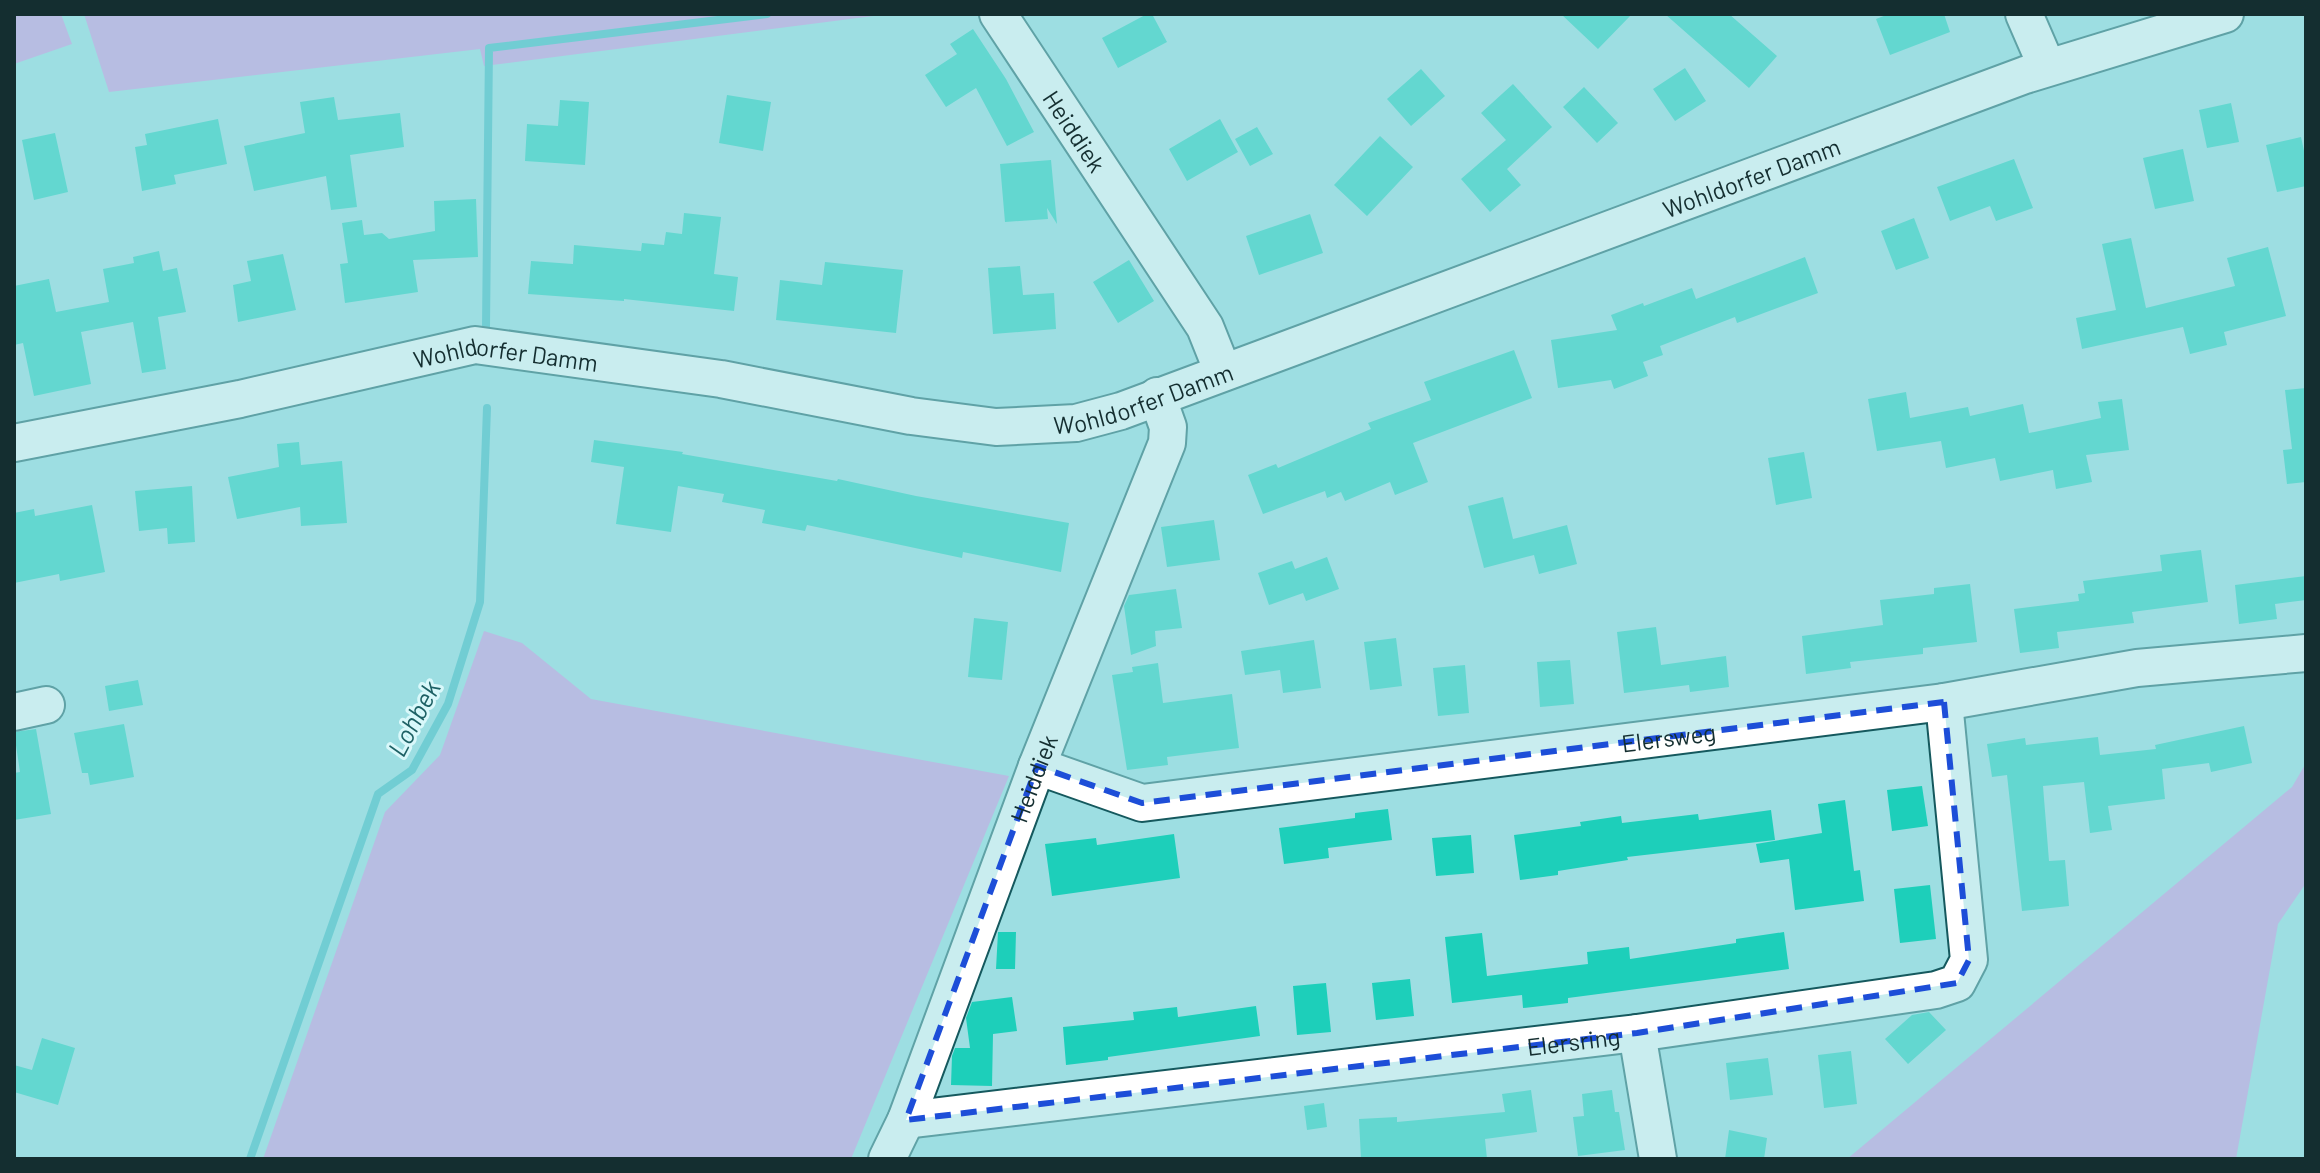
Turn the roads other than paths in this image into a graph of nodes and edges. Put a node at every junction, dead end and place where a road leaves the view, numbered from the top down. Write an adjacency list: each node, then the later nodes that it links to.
1 (998, 14): 5 (street, Heiddiek)
2 (2024, 14): 4 (street)
3 (2225, 14): 4 (street, Wohldorfer Damm)
4 (2047, 67): 5 (street, Wohldorfer Damm)
5 (1223, 372): 6 (street, Wohldorfer Damm)
6 (1157, 396): 7 (street, Wohldorfer Damm); 10 (street, Heiddiek)
7 (14, 443)
8 (2306, 653): 9 (street, Elersweg)
9 (1944, 702): 10 (street, Elersweg); 11 (street, Elersring)
10 (1037, 766): 12 (street, Heiddiek)
11 (1637, 1033): 12 (street, Elersring); 14 (street)
12 (906, 1120): 13 (street, Heiddiek)
13 (887, 1159)
14 (1658, 1159)

